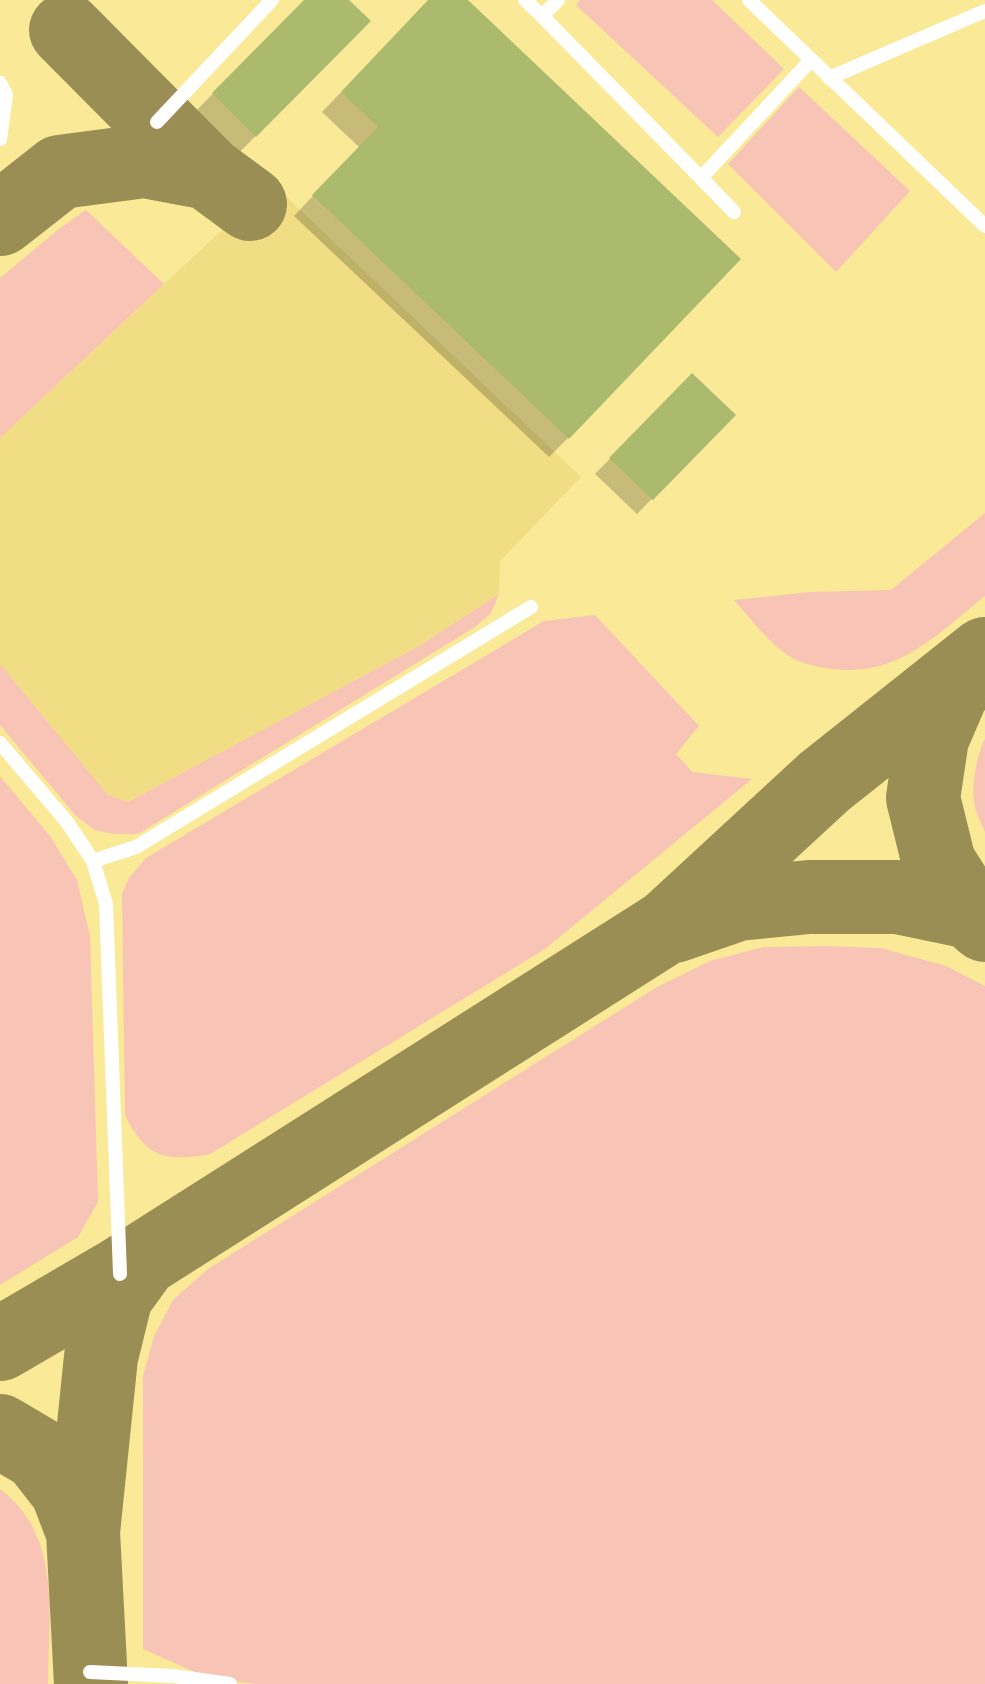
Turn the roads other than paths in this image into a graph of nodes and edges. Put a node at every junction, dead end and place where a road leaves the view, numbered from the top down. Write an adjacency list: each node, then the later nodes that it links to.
1 (272, 0): 10 (lane)
2 (525, 0): 6 (lane)
3 (558, 0): 6 (lane)
4 (748, 0): 7 (lane)
5 (985, 11): 8 (lane)
6 (542, 16): 12 (lane)
7 (811, 60): 8 (lane); 12 (lane)
8 (829, 78): 14 (lane)
9 (0, 83): 11 (lane)
10 (157, 122)
11 (0, 139)
12 (701, 178): 13 (lane)
13 (734, 212)
14 (985, 226)
15 (531, 607): 17 (lane)
16 (0, 743): 17 (lane)
17 (93, 861): 18 (lane)
18 (120, 1274)
19 (90, 1672): 20 (lane)
20 (230, 1684)

